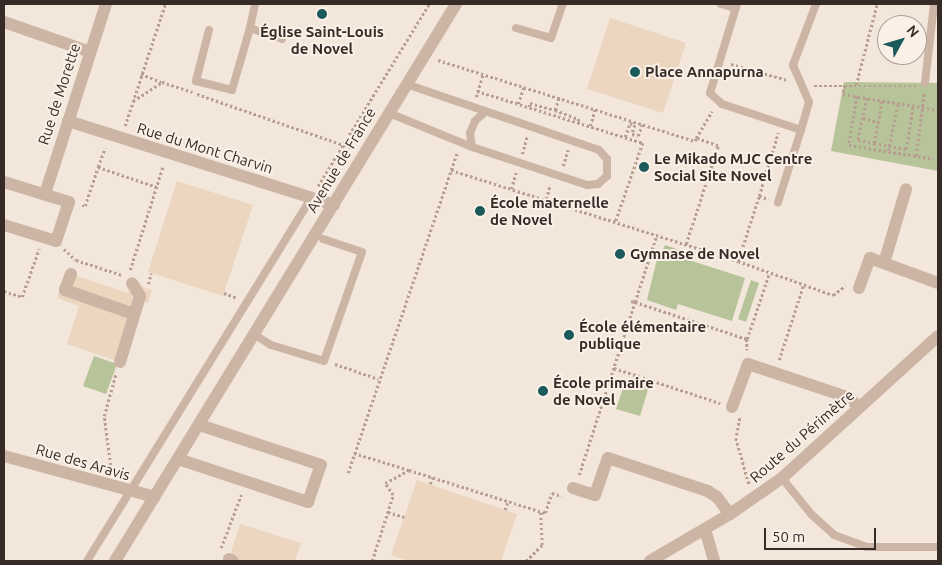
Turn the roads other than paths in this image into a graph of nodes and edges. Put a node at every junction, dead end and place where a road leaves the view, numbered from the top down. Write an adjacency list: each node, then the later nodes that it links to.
1 (106, 4): 14 (street, Rue de Morette)
2 (255, 4): 10 (lane)
3 (456, 4): 16 (street, Avenue de France)
4 (563, 4): 11 (lane)
5 (721, 4): 8 (lane)
6 (816, 4): 20 (lane)
7 (934, 4): 15 (lane)
8 (736, 6): 20 (lane)
9 (4, 22): 14 (street)
10 (250, 28): 12 (lane); 13 (lane)
11 (516, 28)
12 (209, 30)
13 (282, 39)
14 (90, 52): 19 (street, Rue de Morette)
15 (925, 83)
16 (406, 84): 17 (lane); 18 (street, Avenue de France)
17 (485, 112): 21 (lane); 21 (lane)
18 (389, 113): 21 (lane); 27 (street, Avenue de France)
19 (68, 121): 24 (street, Rue de Morette); 25 (street, Rue du Mont Charvin)
20 (801, 130): 26 (lane)
21 (472, 147)
22 (4, 182): 24 (street)
23 (906, 189): 30 (street)
24 (45, 194): 28 (street)
25 (311, 198): 27 (street, Rue du Mont Charvin); 46 (lane)
26 (778, 202)
27 (334, 205): 36 (street, Avenue de France)
28 (4, 224)
29 (323, 239): 36 (lane)
30 (884, 263): 32 (street); 34 (street)
31 (71, 274): 35 (street)
32 (938, 282)
33 (132, 283): 35 (street)
34 (859, 288)
35 (134, 314): 38 (street)
36 (256, 334): 41 (street, Avenue de France)
37 (938, 336): 40 (street, Route du Périmètre)
38 (120, 362)
39 (732, 407): 40 (street)
40 (859, 408): 44 (street, Route du Périmètre)
41 (199, 425): 43 (street, Avenue de France); 43 (street)
42 (4, 456): 46 (street, Rue des Aravis)
43 (178, 459): 47 (street, Avenue de France)
44 (782, 478): 48 (street, Route du Périmètre); 50 (lane)
45 (574, 488): 48 (street)
46 (130, 492): 47 (street, Rue des Aravis); 51 (lane)
47 (155, 497): 52 (street, Avenue de France)
48 (730, 514): 49 (street, Route du Périmètre)
49 (706, 529): 53 (street, Route du Périmètre); 54 (street)
50 (938, 547)
51 (87, 561)
52 (115, 561)
53 (650, 561)
54 (714, 561)

